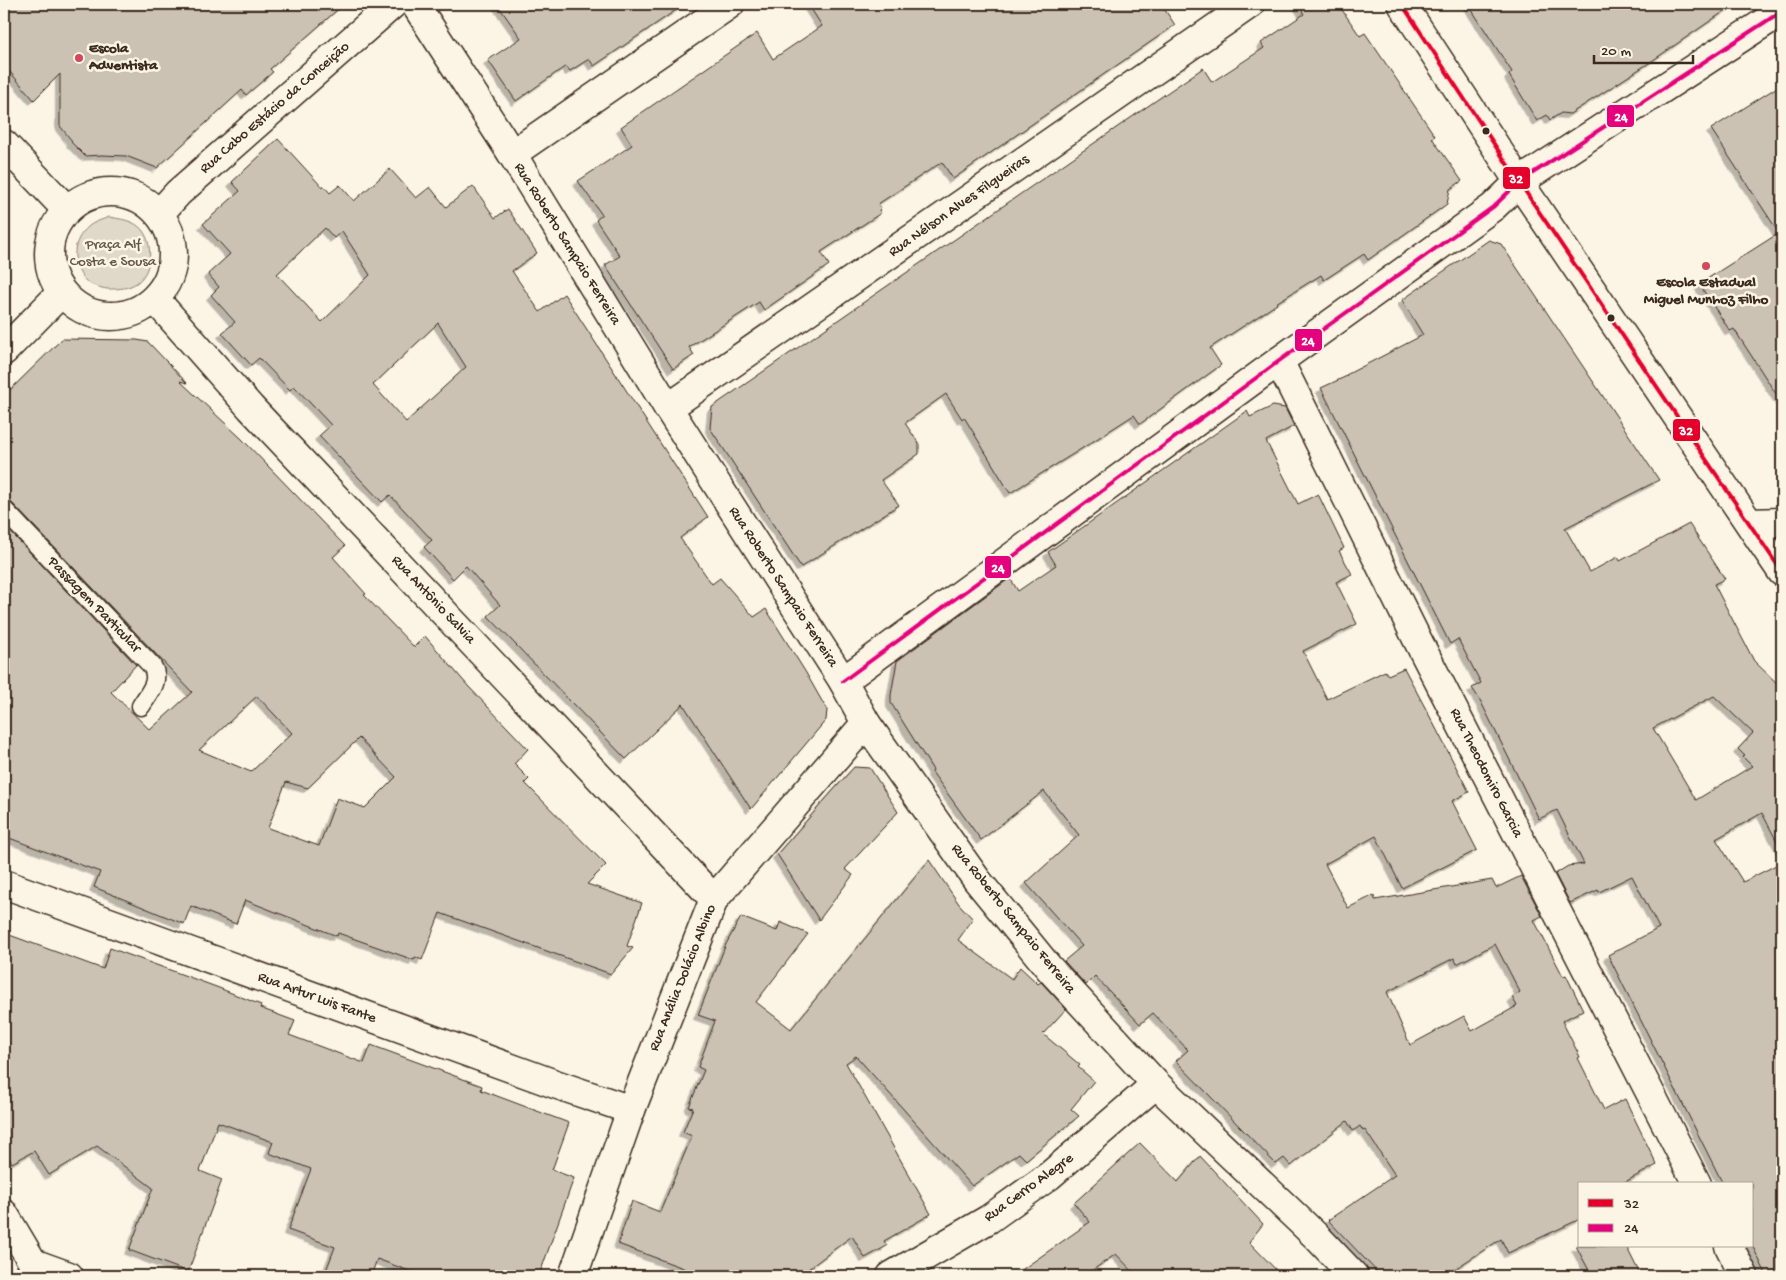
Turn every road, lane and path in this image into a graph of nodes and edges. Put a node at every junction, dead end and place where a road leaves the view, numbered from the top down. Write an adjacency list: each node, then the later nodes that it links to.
1 (393, 4): 11 (street, Rua Cabo Estácio da Conceição)
2 (415, 4): 8 (street, Rua Roberto Sampaio Ferreira)
3 (730, 4): 8 (street)
4 (1250, 4): 16 (street, Rua Nélson Alves Filgueiras)
5 (1402, 4): 9 (street)
6 (1782, 11): 9 (street)
7 (4, 144): 10 (street)
8 (512, 154): 16 (street, Rua Roberto Sampaio Ferreira)
9 (1519, 182): 15 (street); 19 (street)
10 (67, 210): 11 (street); 12 (street)
11 (159, 214): 13 (street)
12 (61, 293): 13 (street); 14 (street)
13 (155, 299): 25 (street, Rua Antônio Salvia)
14 (4, 351)
15 (1279, 361): 21 (street); 28 (street, Rua Theodomiro Garcia)
16 (668, 408): 21 (street, Rua Roberto Sampaio Ferreira)
17 (4, 510): 22 (lane, Passagem Particular)
18 (1782, 522): 19 (street)
19 (1750, 523): 20 (street)
20 (1782, 572)
21 (843, 681): 23 (street, Rua Roberto Sampaio Ferreira)
22 (141, 706)
23 (866, 723): 25 (street, Rua Anália Dolácio Albino); 26 (street, Rua Roberto Sampaio Ferreira)
24 (4, 884): 27 (street, Rua Artur Luis Fante)
25 (714, 899): 27 (street, Rua Anália Dolácio Albino)
26 (1156, 1084): 34 (street, Rua Cerro Alegre); 35 (street, Rua Roberto Sampaio Ferreira)
27 (631, 1110): 33 (street, Rua Anália Dolácio Albino)
28 (1696, 1182)
29 (4, 1214): 31 (street)
30 (1730, 1248): 36 (street)
31 (35, 1270): 32 (street)
32 (69, 1276)
33 (574, 1276)
34 (891, 1276)
35 (1354, 1276)
36 (1744, 1276)

